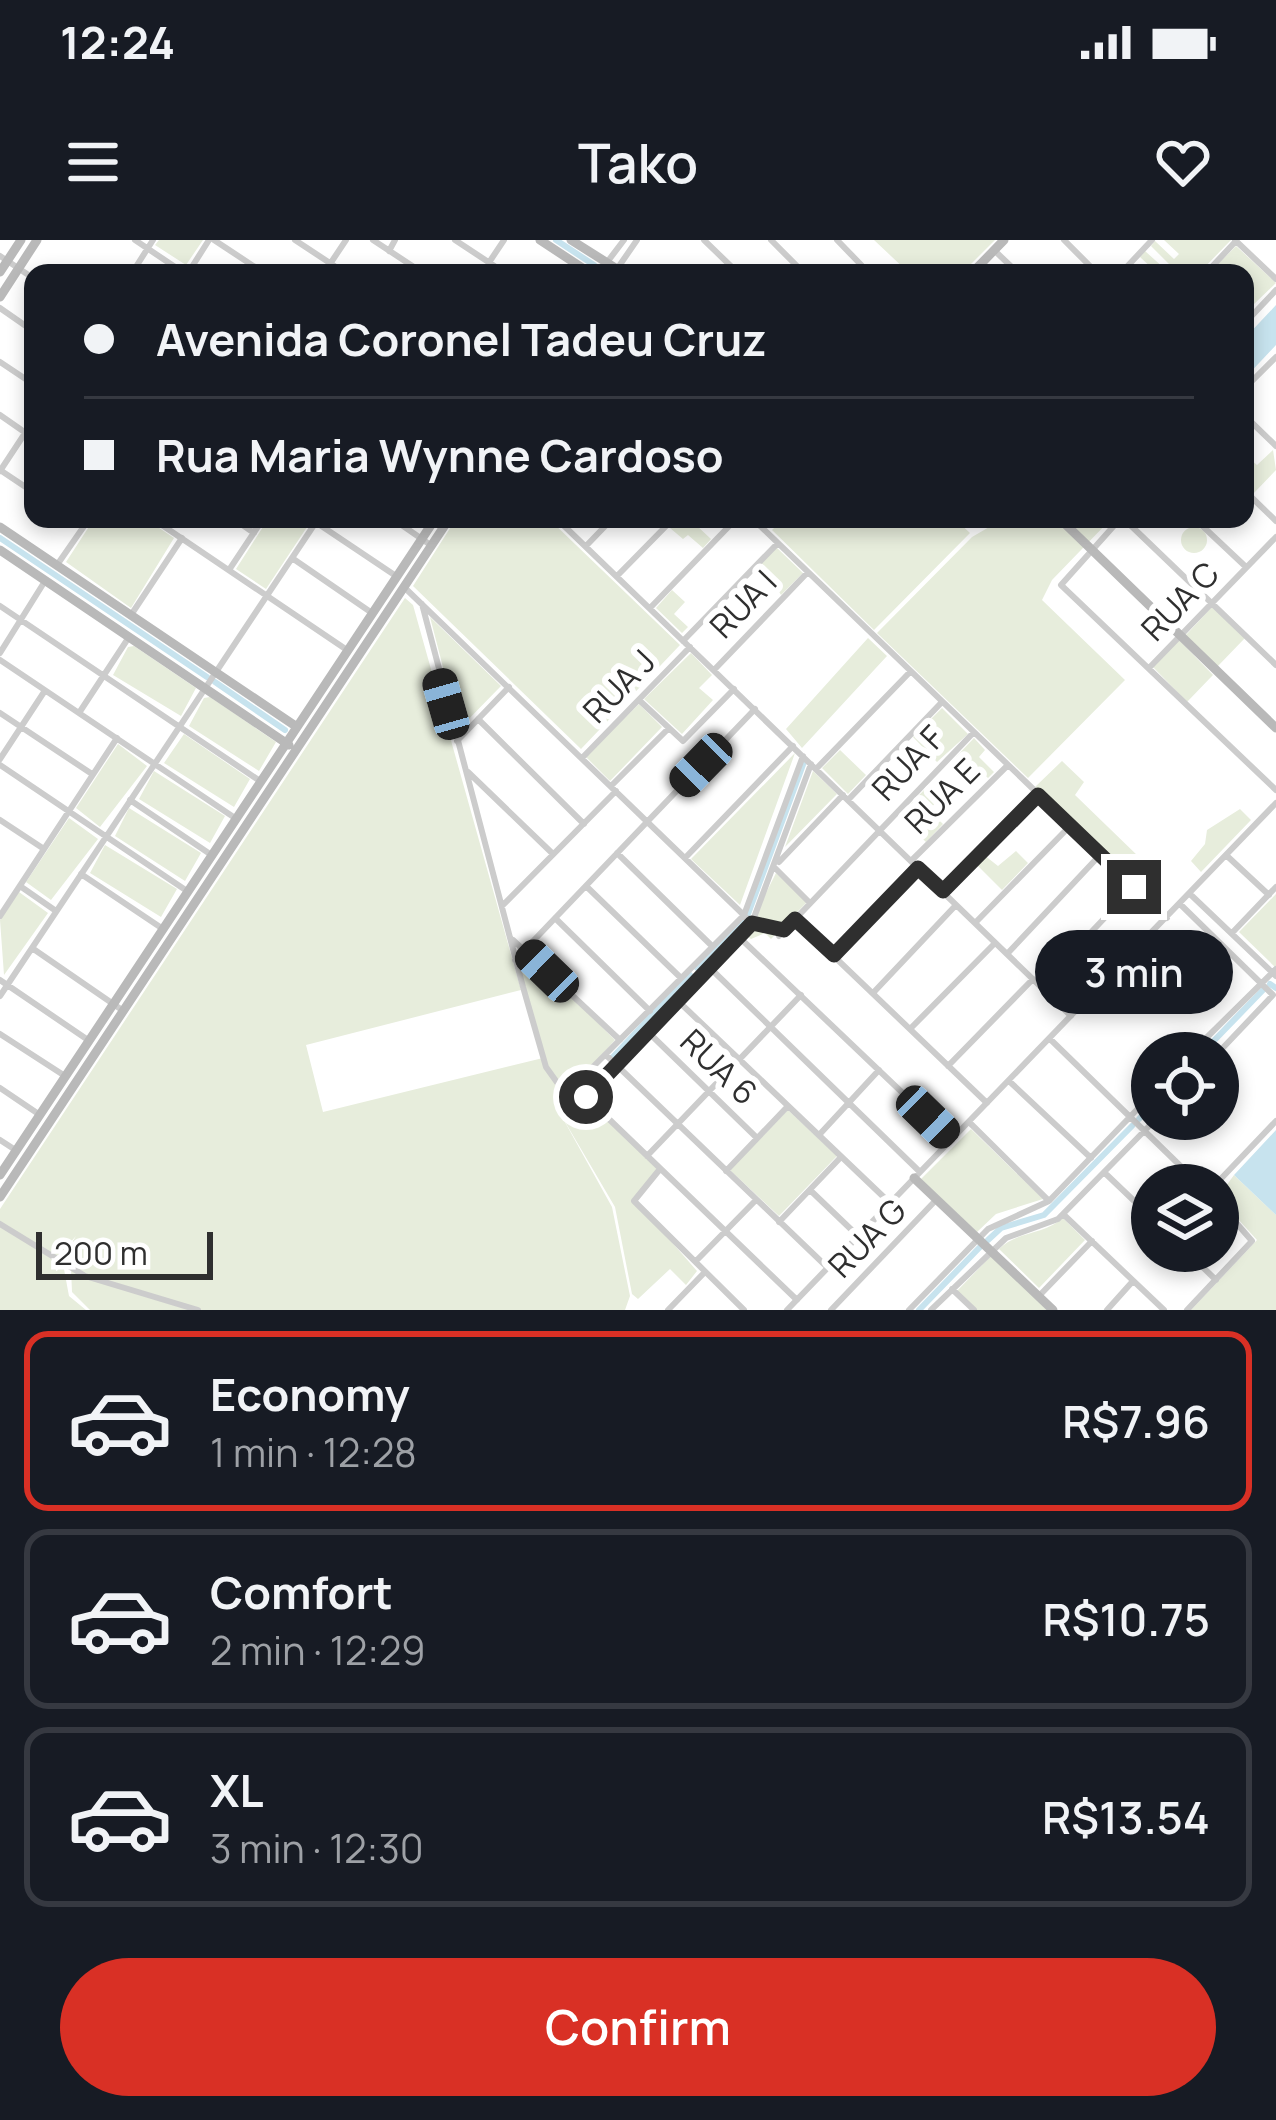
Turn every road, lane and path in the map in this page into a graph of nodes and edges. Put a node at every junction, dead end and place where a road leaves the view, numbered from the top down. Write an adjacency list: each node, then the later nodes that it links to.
1 (21, 240): 25 (street)
2 (38, 240): 45 (street)
3 (135, 240): 22 (street)
4 (153, 240): 22 (street)
5 (212, 240): 30 (street); 31 (street)
6 (295, 240): 27 (street)
7 (346, 240): 27 (street)
8 (373, 240): 24 (street)
9 (395, 240): 24 (street)
10 (455, 240): 26 (street)
11 (504, 240): 26 (street)
12 (540, 240): 34 (street)
13 (572, 240): 35 (street)
14 (637, 240): 36 (street)
15 (704, 240): 37 (street)
16 (771, 240): 38 (street)
17 (836, 240): 39 (street)
18 (1004, 240): 23 (street)
19 (1064, 240): 42 (street)
20 (1152, 240): 43 (street)
21 (1235, 241): 44 (street); 48 (street)
22 (148, 249): 28 (street); 29 (street)
23 (994, 250): 40 (street); 41 (street)
24 (388, 251): 32 (street)
25 (4, 258): 45 (street); 46 (street)
26 (489, 262): 33 (street)
27 (330, 263)
28 (137, 264)
29 (172, 264)
30 (193, 264)
31 (250, 264)
32 (409, 264)
33 (492, 264)
34 (580, 264)
35 (607, 264)
36 (612, 264)
37 (729, 264)
38 (795, 264)
39 (860, 264)
40 (981, 264)
41 (1009, 264)
42 (1088, 264)
43 (1129, 264)
44 (1214, 264)
45 (18, 269): 47 (street); 50 (street)
46 (0, 272)
47 (24, 273)
48 (1276, 278)
49 (1276, 290): 51 (street)
50 (0, 297)
51 (1254, 313)
52 (1276, 357): 53 (street)
53 (1254, 379)
54 (1254, 425): 56 (street)
55 (24, 441): 57 (street)
56 (1276, 446)
57 (0, 470)
58 (1254, 500): 59 (street)
59 (1276, 521)
60 (0, 527): 88 (street)
61 (82, 528): 88 (street)
62 (169, 528): 81 (street)
63 (248, 528): 79 (street)
64 (257, 528): 79 (street)
65 (310, 528): 87 (street)
66 (326, 528): 94 (street)
67 (406, 528): 82 (street)
68 (432, 528): 82 (street)
69 (440, 528): 82 (street)
70 (567, 528): 84 (street)
71 (603, 528): 84 (street)
72 (664, 528): 92 (street)
73 (727, 528): 99 (street)
74 (762, 528): 83 (street)
75 (1070, 528): 85 (street)
76 (1113, 528): 85 (street)
77 (1132, 528): 96 (street)
78 (1205, 528): 89 (street, RUA C)
79 (254, 532): 90 (street)
80 (1276, 537): 89 (street, RUA C)
81 (182, 538): 90 (street); 101 (street)
82 (427, 542): 94 (street)
83 (778, 544): 91 (street); 105 (street, RUA J)
84 (586, 546): 92 (street)
85 (1092, 549): 103 (street); 109 (street)
86 (0, 550): 93 (street)
87 (292, 558): 95 (street); 100 (street)
88 (57, 565): 101 (street)
89 (1246, 567): 96 (street, RUA C)
90 (229, 570): 95 (street)
91 (807, 572): 110 (street, RUA I); 112 (street)
92 (617, 576): 99 (street)
93 (45, 580): 102 (street); 104 (street)
94 (398, 582): 97 (street); 100 (street); 129 (street)
95 (267, 596): 106 (street); 111 (street)
96 (1211, 603): 103 (street, RUA C); 108 (street)
97 (422, 604): 114 (street); 132 (street)
98 (0, 606): 102 (street)
99 (650, 608): 105 (street)
100 (372, 613): 106 (street)
101 (131, 615): 111 (street)
102 (21, 620): 107 (street); 113 (street)
103 (1180, 635): 109 (street, RUA C); 128 (street)
104 (129, 637): 113 (street); 115 (street)
105 (687, 644): 110 (street); 118 (street, RUA J)
106 (347, 650): 125 (street)
107 (0, 656): 117 (street)
108 (1276, 665)
109 (1148, 669): 145 (street)
110 (714, 670): 116 (street)
111 (215, 672): 115 (street); 125 (street)
112 (910, 672): 119 (street); 140 (street)
113 (104, 676): 122 (street); 124 (street)
114 (509, 687): 123 (street); 136 (street)
115 (205, 688): 124 (street); 133 (street)
116 (734, 689): 120 (street); 127 (street, RUA I)
117 (45, 691): 122 (street); 126 (street)
118 (639, 700): 127 (street); 136 (street, RUA J)
119 (943, 702): 130 (street); 147 (street)
120 (755, 709): 134 (street); 153 (street)
121 (0, 713): 126 (street)
122 (80, 713): 131 (street)
123 (478, 719): 132 (street); 154 (street)
124 (180, 726): 138 (street); 143 (street)
125 (296, 726): 129 (street); 133 (street)
126 (21, 727): 137 (street); 142 (street)
127 (669, 728): 144 (street, RUA I)
128 (1276, 728)
129 (307, 733): 133 (street)
130 (974, 733): 139 (street); 156 (street, RUA F)
131 (117, 738): 138 (street); 142 (street)
132 (457, 741): 141 (street)
133 (291, 746): 143 (street); 190 (street)
134 (793, 746): 135 (street); 164 (street)
135 (803, 756): 140 (street); 181 (street)
136 (582, 758): 144 (street)
137 (0, 762): 150 (street)
138 (155, 763): 148 (street); 151 (street)
139 (1007, 765): 146 (street); 165 (street, RUA E)
140 (814, 766): 147 (street); 166 (street)
141 (465, 769): 161 (street); 179 (street)
142 (92, 775): 150 (street)
143 (260, 781): 151 (street)
144 (613, 789): 153 (street); 154 (street, RUA I)
145 (1276, 790)
146 (1038, 795): 155 (street); 173 (street)
147 (846, 797): 156 (street); 166 (street, RUA F)
148 (130, 800): 157 (street); 160 (street)
149 (1276, 803): 163 (street)
150 (70, 812): 157 (street); 158 (street)
151 (235, 818): 160 (street)
152 (0, 820): 158 (street)
153 (648, 822): 159 (street); 164 (street)
154 (584, 824): 161 (street, RUA I)
155 (1070, 826): 162 (street); 187 (street)
156 (880, 831): 165 (street); 176 (street, RUA E)
157 (106, 836): 167 (street); 172 (street)
158 (44, 849): 168 (street)
159 (617, 853): 169 (street); 194 (street)
160 (210, 854): 172 (street)
161 (554, 855): 179 (street, RUA I)
162 (1100, 855): 170 (street); 197 (street)
163 (1226, 855): 174 (street); 175 (street)
164 (685, 858): 181 (street)
165 (915, 864): 173 (street); 198 (street, RUA E)
166 (776, 866): 176 (street); 186 (street)
167 (81, 874): 180 (street); 188 (street)
168 (19, 886): 180 (street); 182 (street)
169 (586, 886): 183 (street); 204 (street)
170 (1134, 887): 184 (street); 207 (street)
171 (1276, 887): 175 (street)
172 (187, 891): 188 (street)
173 (943, 891): 178 (street)
174 (1190, 894): 177 (street); 189 (street)
175 (1269, 895): 189 (street)
176 (811, 903): 185 (street, RUA E)
177 (1180, 904): 184 (street); 205 (street)
178 (956, 905): 187 (street); 208 (street)
179 (502, 906): 191 (street)
180 (56, 911): 195 (street)
181 (744, 914): 186 (street); 194 (street)
182 (0, 916)
183 (555, 918): 196 (street); 214 (street)
184 (1167, 918): 215 (street)
185 (795, 919): 186 (street, RUA E); 198 (street)
186 (752, 923): 192 (street)
187 (974, 923): 193 (street)
188 (162, 928): 190 (street); 213 (street)
189 (1232, 933): 202 (street)
190 (173, 936): 213 (street)
191 (511, 937): 196 (street); 199 (street)
192 (740, 937): 201 (street); 209 (street)
193 (995, 943): 197 (street); 217 (street)
194 (712, 946): 200 (street)
195 (32, 949): 206 (street); 213 (street)
196 (525, 950): 199 (street); 224 (street)
197 (1007, 954): 207 (street)
198 (834, 955): 208 (street)
199 (515, 960): 234 (street)
200 (691, 968): 203 (street); 204 (street)
201 (709, 968): 203 (street); 216 (street)
202 (1275, 973): 205 (street)
203 (700, 976): 212 (street)
204 (681, 978): 214 (street)
205 (1260, 981): 211 (street); 219 (street)
206 (4, 983): 210 (street); 223 (street)
207 (1036, 983): 215 (street); 228 (street)
208 (873, 992): 217 (street)
209 (800, 995): 216 (street); 229 (street)
210 (0, 996)
211 (1274, 996): 220 (street)
212 (677, 1000): 218 (street); 226 (street)
213 (117, 1006): 223 (street); 262 (street)
214 (650, 1011): 224 (street)
215 (1071, 1016): 222 (street)
216 (770, 1027): 226 (street); 236 (street)
217 (910, 1029): 228 (street)
218 (646, 1031): 227 (street); 233 (street, RUA 6)
219 (1211, 1032)
220 (1239, 1032)
221 (0, 1034): 230 (street)
222 (1050, 1039): 231 (street); 240 (street)
223 (88, 1040): 230 (street)
224 (620, 1040): 225 (street)
225 (606, 1055): 227 (street); 234 (street)
226 (739, 1059): 233 (street); 238 (street)
227 (616, 1064): 235 (street); 243 (street)
228 (948, 1066): 237 (street)
229 (879, 1070): 236 (street); 247 (street)
230 (64, 1076): 239 (street)
231 (1009, 1081): 237 (street); 253 (street)
232 (0, 1088): 239 (street)
233 (709, 1091): 243 (street); 245 (street, RUA 6)
234 (566, 1095): 235 (street)
235 (586, 1097): 251 (street)
236 (848, 1103): 244 (street); 260 (street)
237 (987, 1103): 242 (street)
238 (788, 1106): 244 (street); 245 (street)
239 (40, 1115): 250 (street)
240 (1130, 1117): 253 (street)
241 (1276, 1121): 255 (street)
242 (969, 1122): 247 (street); 266 (street)
243 (677, 1124): 251 (street); 257 (street)
244 (819, 1135): 252 (street)
245 (758, 1138): 257 (street)
246 (0, 1140): 250 (street)
247 (952, 1140): 260 (street)
248 (1137, 1140): 258 (street)
249 (1152, 1140): 254 (street)
250 (17, 1151): 259 (street)
251 (647, 1156): 256 (street)
252 (842, 1157): 261 (street); 267 (street)
253 (1091, 1158): 266 (street)
254 (1178, 1164)
255 (1235, 1164)
256 (661, 1169): 272 (street); 278 (street)
257 (727, 1171): 265 (street)
258 (1106, 1173): 263 (street); 268 (street)
259 (0, 1175)
260 (917, 1175): 264 (street); 267 (street)
261 (810, 1190): 269 (street); 273 (street)
262 (0, 1197)
263 (1131, 1197)
264 (937, 1199): 274 (street); 294 (street, RUA G)
265 (756, 1200): 269 (street); 272 (street)
266 (1049, 1201): 274 (street)
267 (890, 1203): 273 (street)
268 (1064, 1214): 275 (street); 276 (street)
269 (779, 1222): 279 (street)
270 (0, 1224): 289 (street)
271 (1239, 1224): 277 (street)
272 (725, 1231): 278 (street); 287 (street)
273 (858, 1236): 279 (street)
274 (978, 1238): 276 (street); 295 (street)
275 (1092, 1241): 284 (street); 286 (street)
276 (990, 1250): 285 (street); 286 (street)
277 (1239, 1253)
278 (695, 1262): 280 (street)
279 (827, 1268): 287 (street)
280 (705, 1272): 288 (street); 290 (street)
281 (1208, 1272): 283 (street)
282 (1223, 1272): 283 (street)
283 (1216, 1280): 301 (street)
284 (1133, 1281): 299 (street); 300 (street)
285 (952, 1289): 296 (street); 297 (street)
286 (1039, 1297): 298 (street)
287 (797, 1300): 293 (street)
288 (734, 1301): 291 (street); 292 (street)
289 (198, 1310)
290 (668, 1310)
291 (725, 1310)
292 (744, 1310)
293 (788, 1310)
294 (831, 1310)
295 (909, 1310)
296 (932, 1310)
297 (974, 1310)
298 (1053, 1310)
299 (1107, 1310)
300 (1164, 1310)
301 (1187, 1310)

